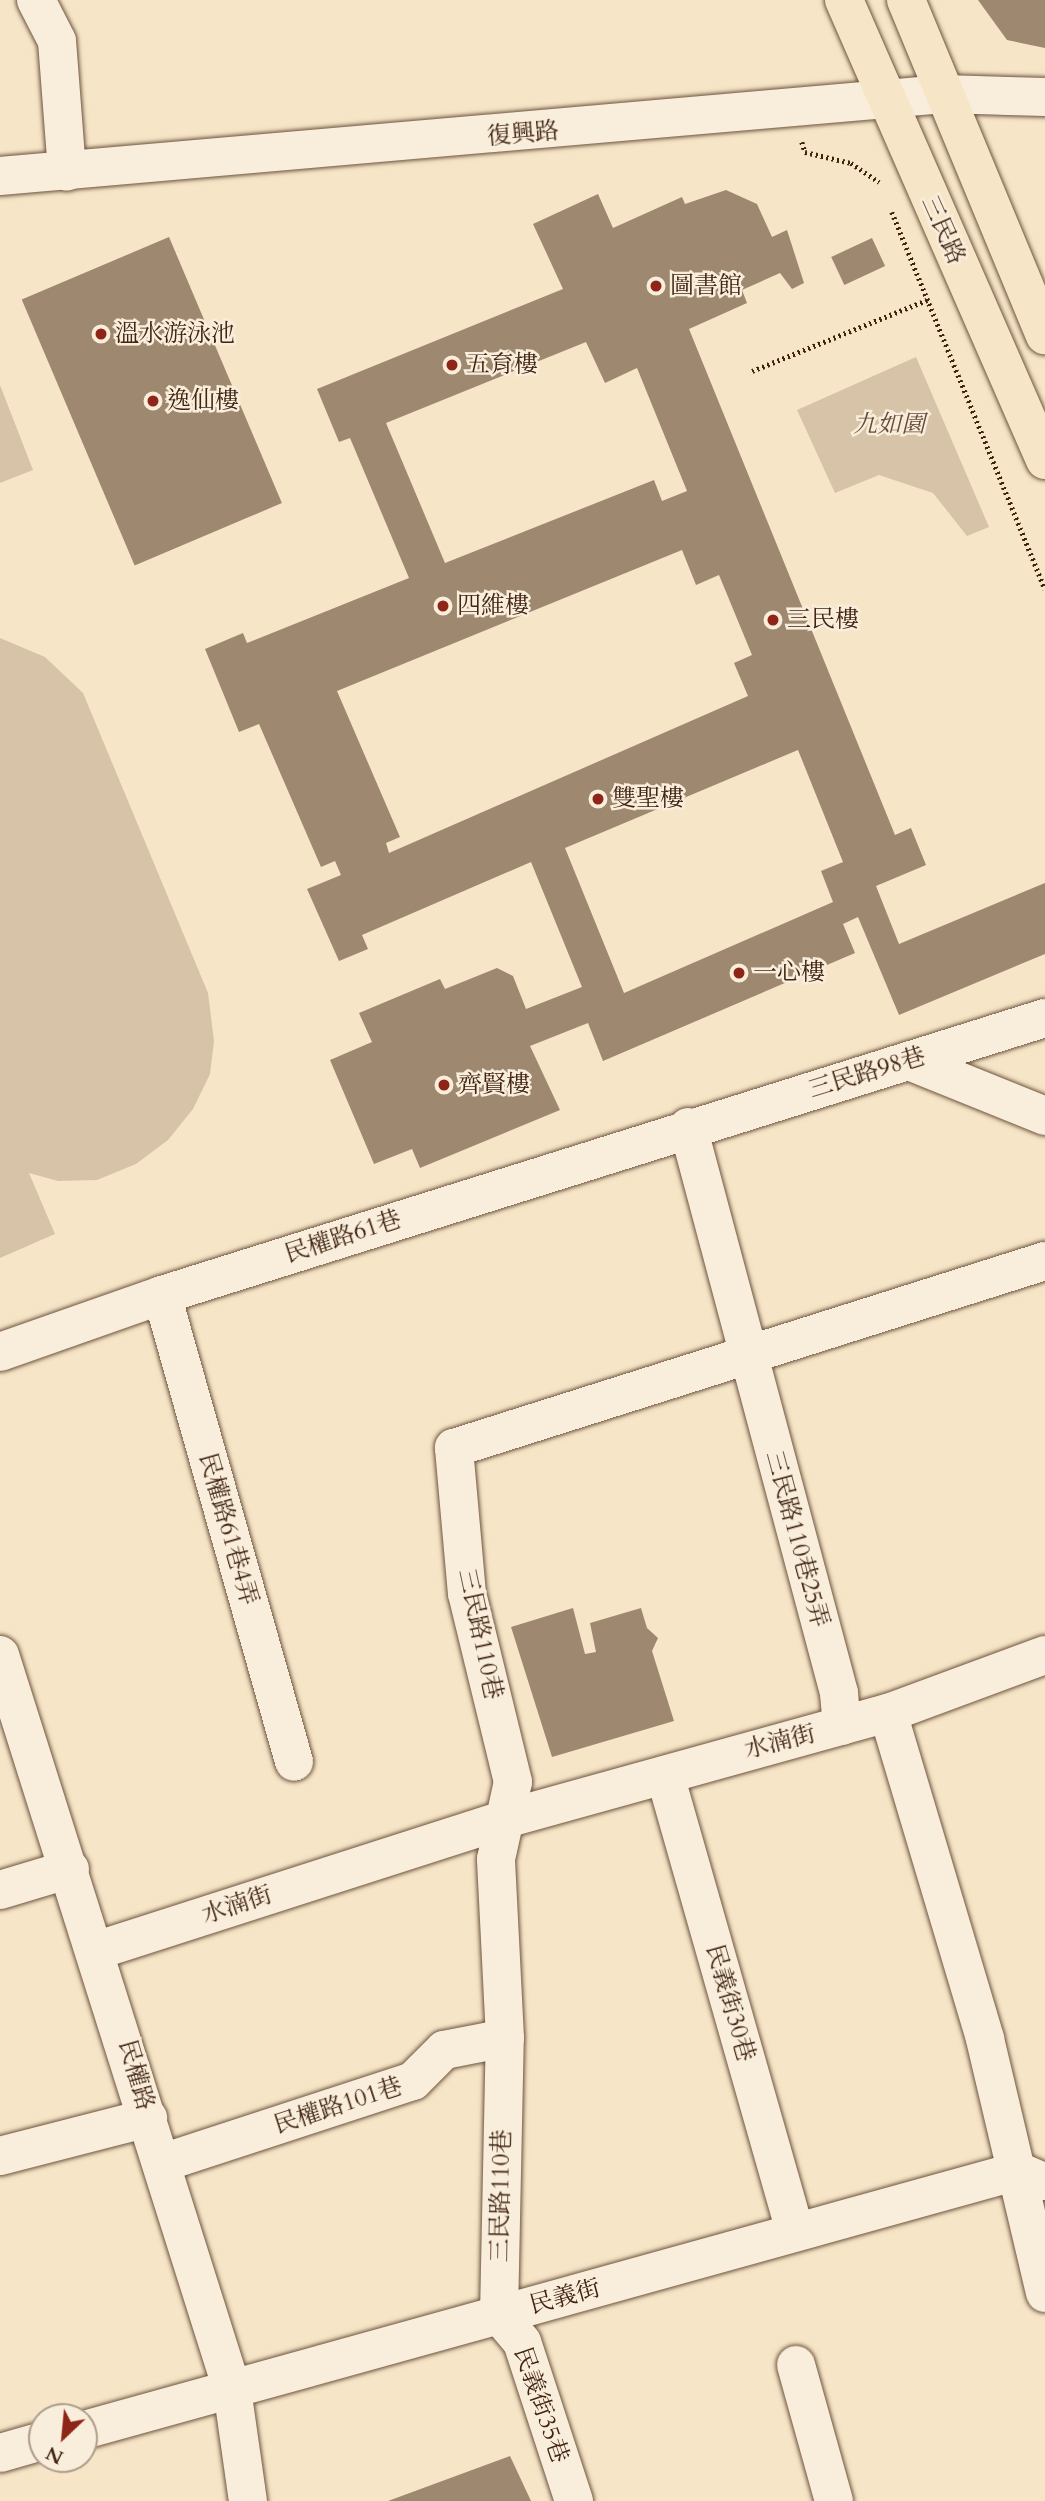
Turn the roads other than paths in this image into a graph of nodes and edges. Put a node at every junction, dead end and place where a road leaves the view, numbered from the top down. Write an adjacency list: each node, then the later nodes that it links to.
1 (36, 0): 7 (street)
2 (844, 0): 6 (main road, 三民路)
3 (906, 0): 4 (main road)
4 (943, 94): 5 (street, 復興路); 6 (street, 復興路); 9 (main road)
5 (1045, 97)
6 (886, 101): 7 (street, 復興路); 10 (main road, 三民路)
7 (67, 172): 8 (street, 復興路)
8 (0, 176)
9 (1045, 335)
10 (1045, 460)
11 (1045, 1018): 12 (street, 三民路98巷)
12 (909, 1061): 13 (street); 14 (street, 三民路98巷)
13 (1045, 1116)
14 (688, 1127): 16 (street, 民權路61巷); 18 (street)
15 (1045, 1261): 18 (street)
16 (162, 1295): 17 (street, 民權路61巷); 23 (street, 民權路61巷4弄)
17 (0, 1352)
18 (746, 1353): 22 (street, 三民路110巷25弄); 25 (street, 三民路110巷)
19 (0, 1655): 26 (street, 民權路)
20 (1045, 1655): 21 (street, 水湳街)
21 (888, 1713): 22 (street, 水湳街); 33 (street)
22 (842, 1726): 24 (street, 水湳街)
23 (295, 1762)
24 (664, 1775): 25 (street, 水湳街); 34 (street, 民義街30巷)
25 (505, 1819): 28 (street, 水湳街); 29 (street, 三民路110巷)
26 (70, 1869): 27 (street); 28 (street, 民權路)
27 (0, 1891)
28 (98, 1950): 30 (street, 民權路)
29 (505, 2038): 32 (street, 民權路101巷); 36 (street, 三民路110巷)
30 (148, 2118): 31 (street); 32 (street, 民權路)
31 (0, 2156)
32 (162, 2163): 38 (street, 民權路)
33 (1031, 2177): 34 (street, 民義街); 35 (street)
34 (795, 2231): 36 (street, 民義街)
35 (1045, 2293)
36 (499, 2315): 38 (street, 民義街); 43 (street, 民義街35巷)
37 (796, 2365): 44 (street)
38 (232, 2389): 39 (street, 民義街); 42 (street, 民權路)
39 (98, 2426)
40 (28, 2445): 41 (street)
41 (0, 2453)
42 (248, 2501)
43 (573, 2501)
44 (834, 2501)

